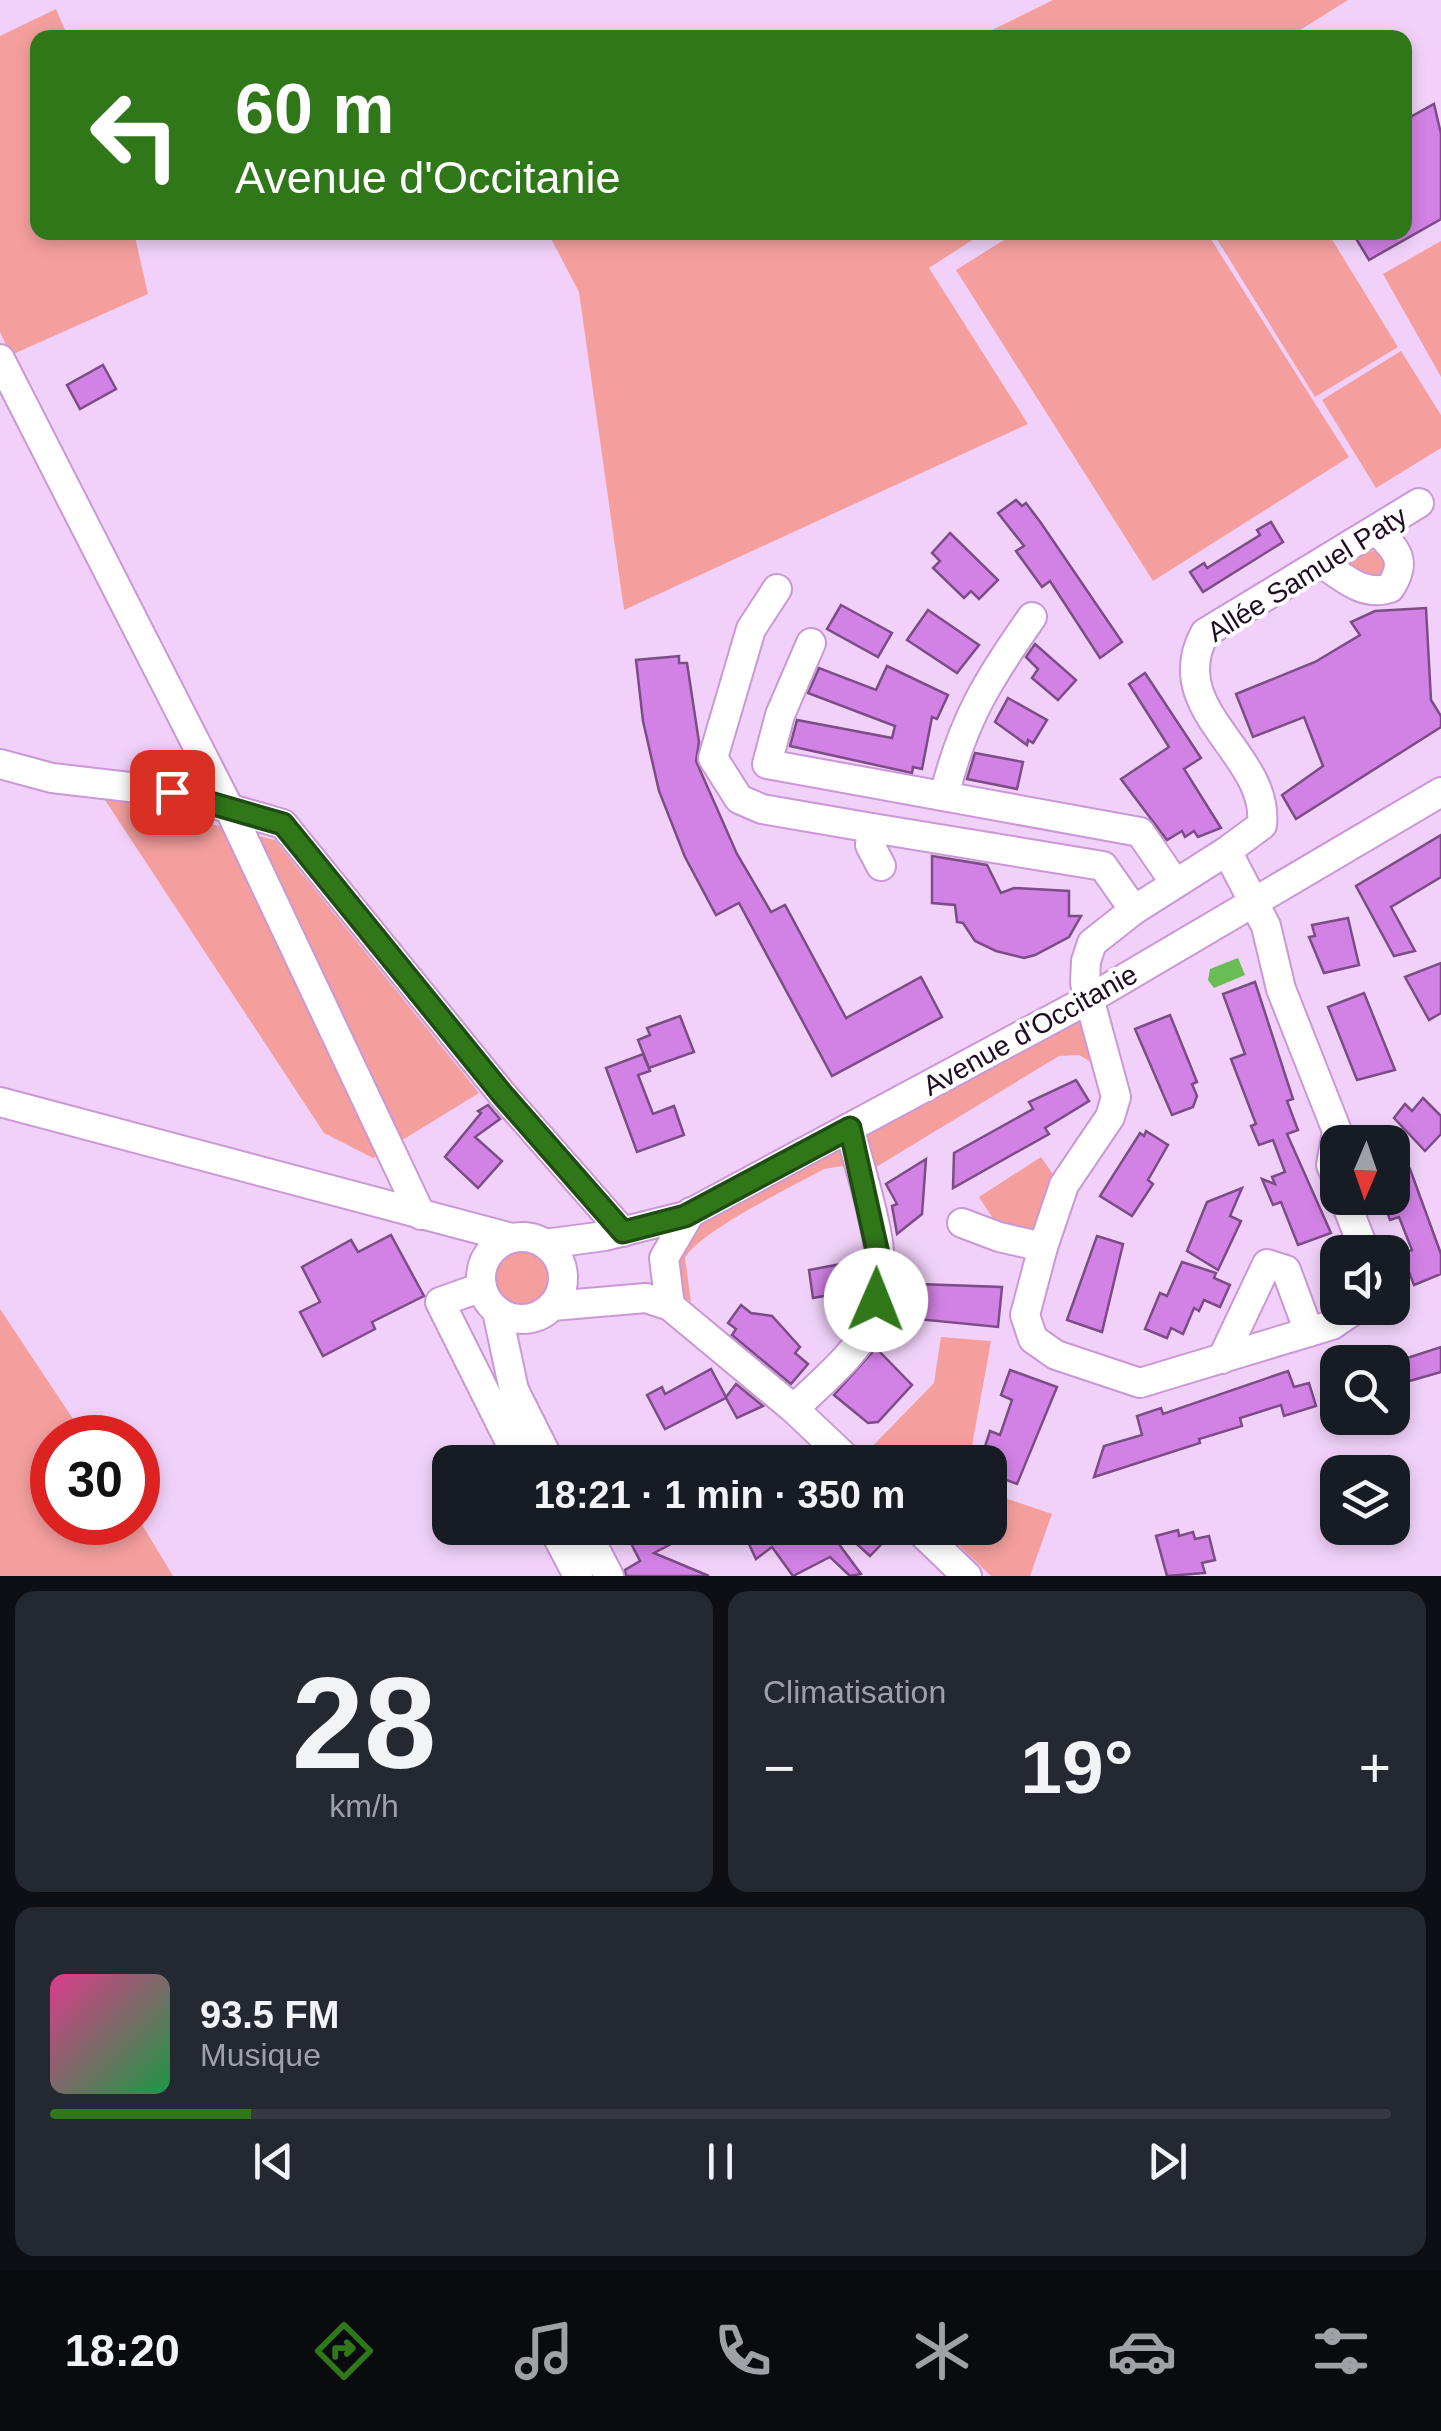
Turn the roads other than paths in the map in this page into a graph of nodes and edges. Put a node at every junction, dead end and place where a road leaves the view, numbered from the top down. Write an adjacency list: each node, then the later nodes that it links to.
1 (0, 359): 11 (street)
2 (1419, 503): 3 (street, Allée Samuel Paty)
3 (1376, 530): 4 (street, Allée Samuel Paty); 4 (street)
4 (1323, 564): 13 (street, Allée Samuel Paty)
5 (777, 589): 12 (street)
6 (1032, 618): 10 (street)
7 (811, 642): 10 (street)
8 (0, 764): 11 (street)
9 (1441, 792): 16 (street, Avenue d'Occitanie)
10 (944, 796): 15 (street)
11 (228, 806): 23 (street); 25 (street)
12 (872, 828): 14 (street); 17 (street)
13 (1227, 851): 15 (street); 16 (street)
14 (881, 866)
15 (1175, 883): 17 (street)
16 (1256, 904): 18 (street, Avenue d'Occitanie); 20 (street)
17 (1134, 910): 18 (street)
18 (1091, 998): 21 (street, Avenue d'Occitanie); 27 (street)
19 (0, 1102): 23 (street)
20 (1334, 1125)
21 (850, 1128): 22 (street, Avenue d'Occitanie); 35 (street)
22 (691, 1212): 25 (street, Avenue d'Occitanie); 30 (street)
23 (434, 1220): 26 (street); 29 (street)
24 (962, 1223): 27 (street)
25 (614, 1234): 28 (street, Avenue d'Occitanie)
26 (512, 1238): 28 (street); 29 (street)
27 (1043, 1247): 34 (street)
28 (552, 1283): 29 (street); 30 (street); 33 (street)
29 (487, 1289): 33 (street); 36 (street)
30 (670, 1306): 35 (street)
31 (1326, 1325): 32 (street)
32 (1309, 1332): 34 (street); 34 (street)
33 (509, 1357): 37 (street)
34 (1222, 1359)
35 (794, 1409): 38 (street)
36 (512, 1445)
37 (542, 1445)
38 (832, 1445)
39 (562, 1545): 42 (street)
40 (593, 1545): 43 (street)
41 (935, 1545): 44 (street)
42 (578, 1576)
43 (609, 1576)
44 (967, 1576)

